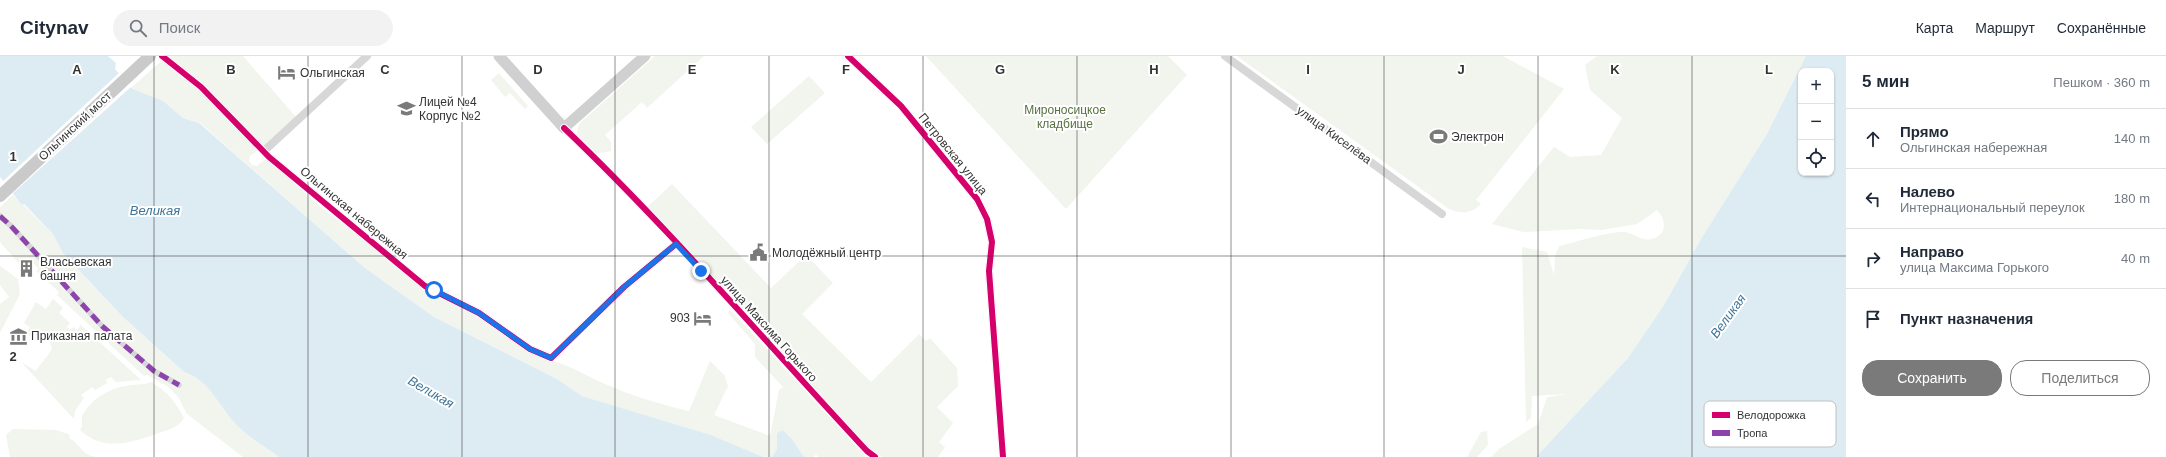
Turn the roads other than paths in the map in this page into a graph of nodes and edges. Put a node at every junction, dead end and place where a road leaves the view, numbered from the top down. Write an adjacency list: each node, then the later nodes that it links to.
1 (150, 56): 10 (main road, Ольгинский мост)
2 (162, 56): 9 (street, Ольгинская набережная)
3 (367, 56): 9 (street)
4 (499, 56): 8 (main road, улица Максима Горького)
5 (645, 56): 8 (main road)
6 (848, 56): 16 (street, Петровская улица)
7 (1225, 56): 11 (street, улица Киселёва)
8 (564, 128): 13 (street, улица Максима Горького)
9 (264, 151): 13 (street, Ольгинская набережная)
10 (0, 196)
11 (1442, 214)
12 (0, 216): 14 (street)
13 (676, 244): 15 (street, улица Максима Горького)
14 (179, 385)
15 (876, 457)
16 (1003, 457)

